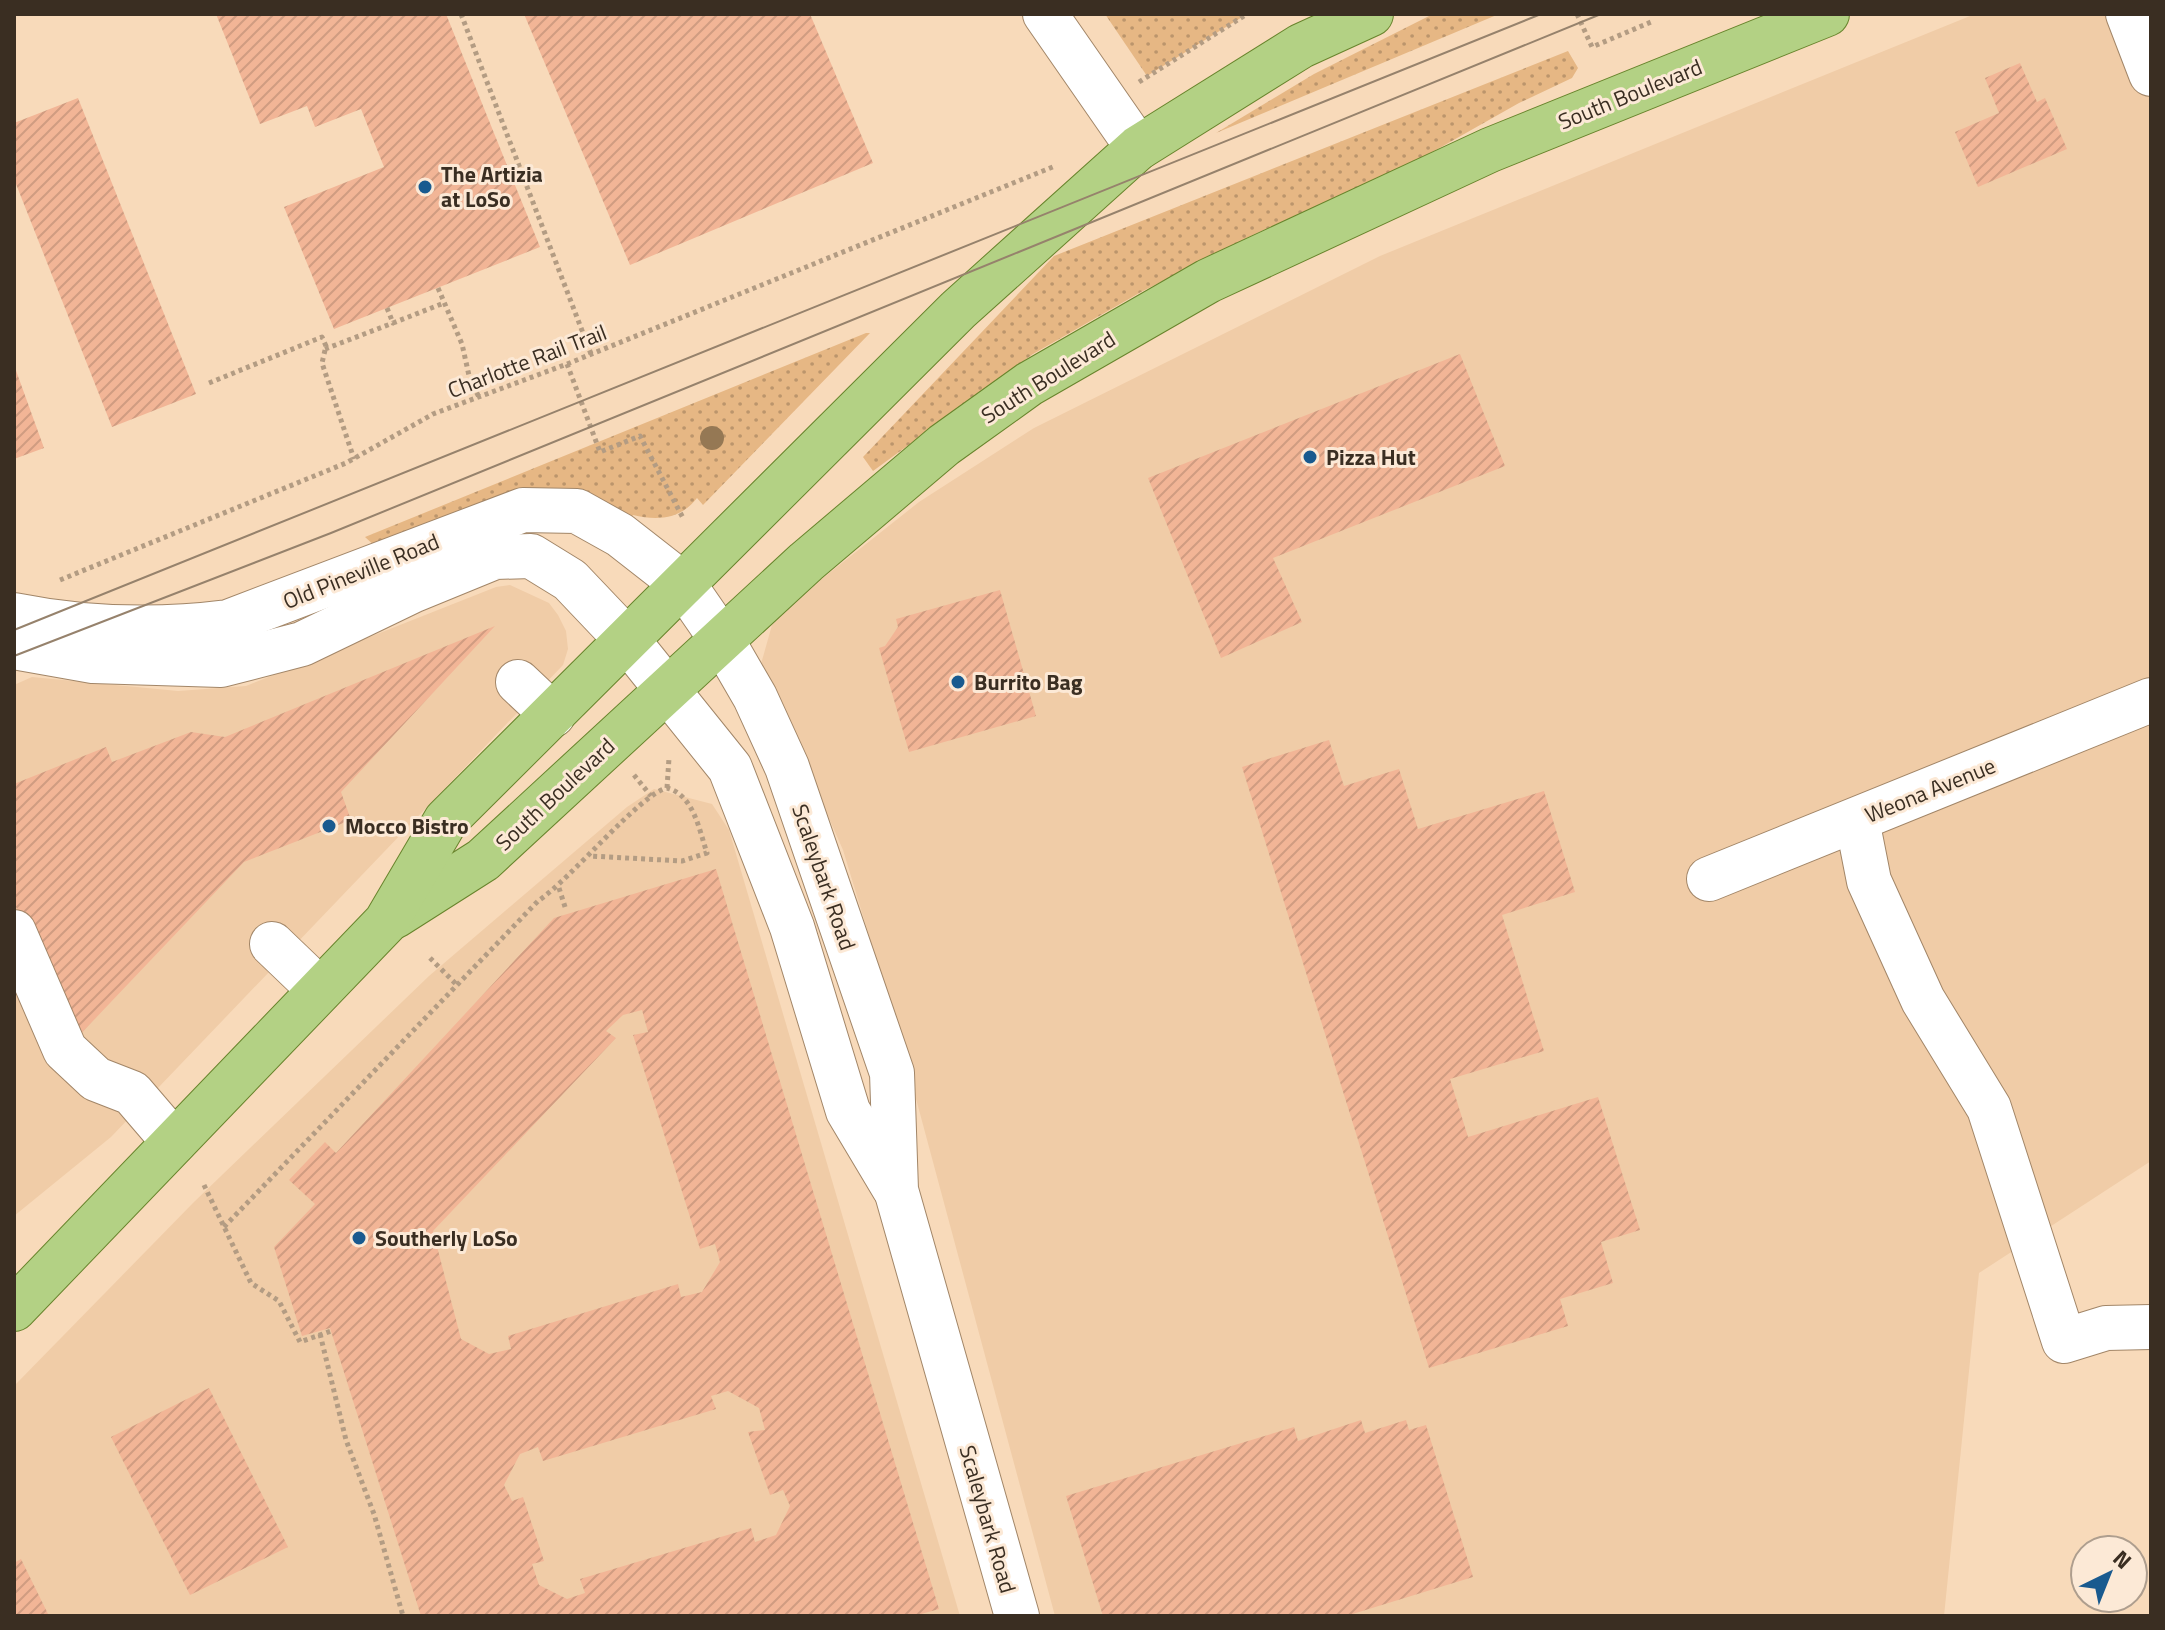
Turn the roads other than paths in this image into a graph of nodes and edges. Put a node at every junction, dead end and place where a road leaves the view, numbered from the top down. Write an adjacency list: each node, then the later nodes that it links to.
1 (1045, 14): 6 (street)
2 (1371, 14): 6 (main road, South Boulevard)
3 (1827, 14): 9 (main road, South Boulevard)
4 (2128, 14): 5 (street)
5 (2151, 74)
6 (1138, 148): 7 (main road, South Boulevard)
7 (684, 585): 8 (street, Old Pineville Road); 9 (street, Scaleybark Road); 10 (main road, South Boulevard)
8 (14, 615)
9 (722, 640): 13 (main road, South Boulevard); 23 (street, Scaleybark Road)
10 (628, 641): 11 (street, Old Pineville Road); 13 (street, Scaleybark Road); 15 (main road, South Boulevard)
11 (14, 647)
12 (518, 682): 15 (street)
13 (668, 690): 18 (main road, South Boulevard); 23 (street, Scaleybark Road)
14 (2151, 700): 16 (street, Weona Avenue)
15 (553, 715): 18 (main road, South Boulevard)
16 (1857, 820): 17 (street, Weona Avenue); 25 (street)
17 (1709, 879)
18 (417, 889): 21 (main road, South Boulevard)
19 (14, 932): 22 (street)
20 (272, 944): 21 (street)
21 (320, 990): 22 (main road, South Boulevard)
22 (174, 1142): 24 (main road, South Boulevard)
23 (896, 1190): 26 (street, Scaleybark Road)
24 (14, 1309)
25 (2151, 1327)
26 (1017, 1616)

